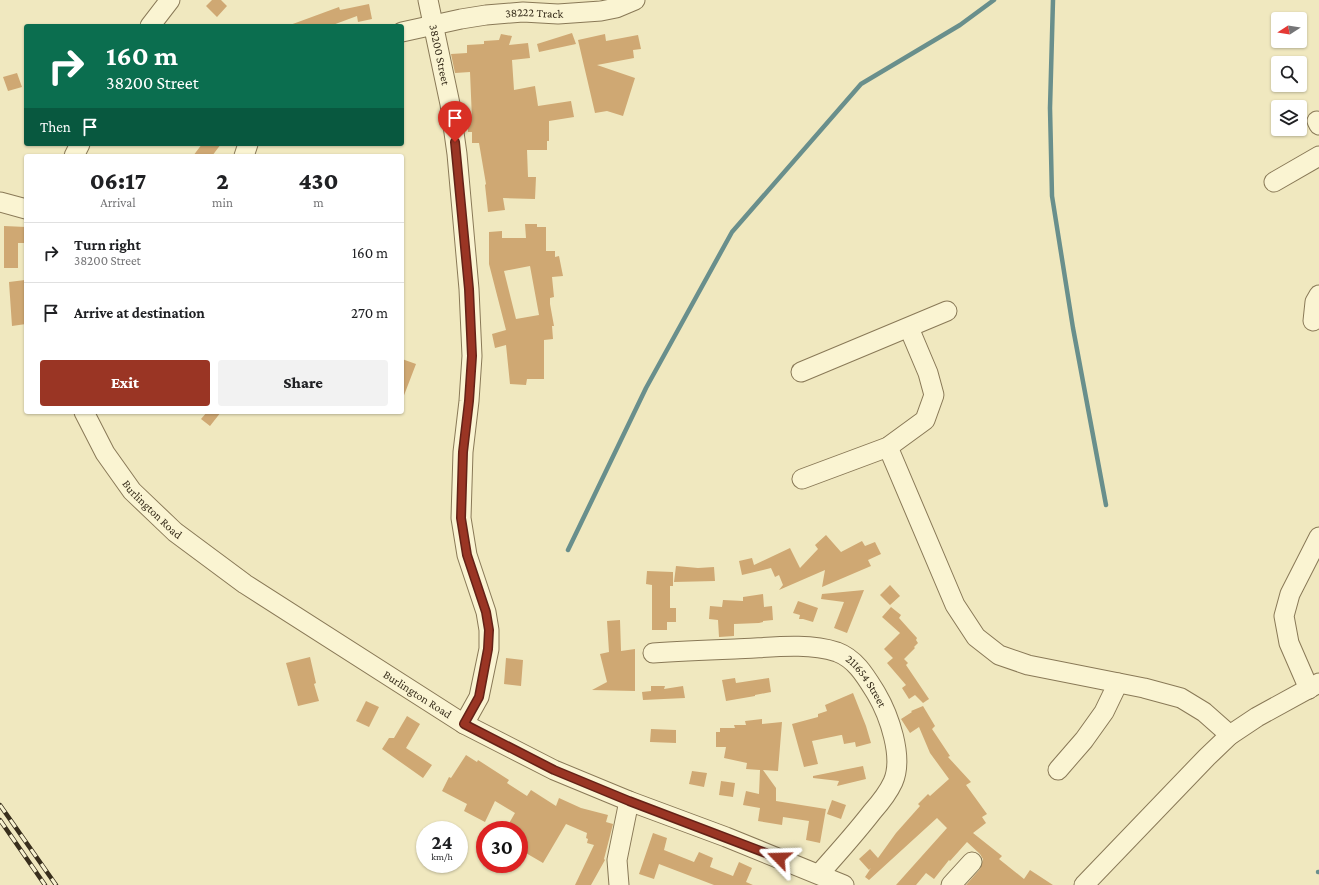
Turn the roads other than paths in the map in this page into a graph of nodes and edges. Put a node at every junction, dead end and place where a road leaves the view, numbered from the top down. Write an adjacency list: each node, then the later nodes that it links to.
1 (170, 0): 4 (street)
2 (428, 0): 5 (street, 38200 Street)
3 (635, 0): 5 (street, 38222 Track)
4 (152, 24)
5 (433, 25): 6 (street, 38222 Track); 23 (street, 38200 Street)
6 (404, 32)
7 (1319, 156): 8 (street)
8 (1274, 182)
9 (0, 202): 10 (street)
10 (24, 208)
11 (1319, 295): 13 (street)
12 (947, 311): 14 (street)
13 (1313, 321)
14 (909, 328): 15 (street); 17 (street)
15 (801, 372)
16 (85, 414): 23 (street, Burlington Road)
17 (888, 447): 18 (street); 21 (street)
18 (802, 479)
19 (1319, 537): 22 (street)
20 (653, 653): 28 (street, 211654 Street)
21 (1118, 683): 24 (street); 25 (street)
22 (1314, 686): 24 (street)
23 (464, 724): 26 (street, Burlington Road)
24 (1230, 735): 32 (street)
25 (1058, 770)
26 (629, 801): 28 (street, Burlington Road); 29 (street)
27 (972, 862): 31 (street)
28 (819, 874): 30 (street, Burlington Road)
29 (619, 885)
30 (844, 885)
31 (951, 885)
32 (1084, 885)

